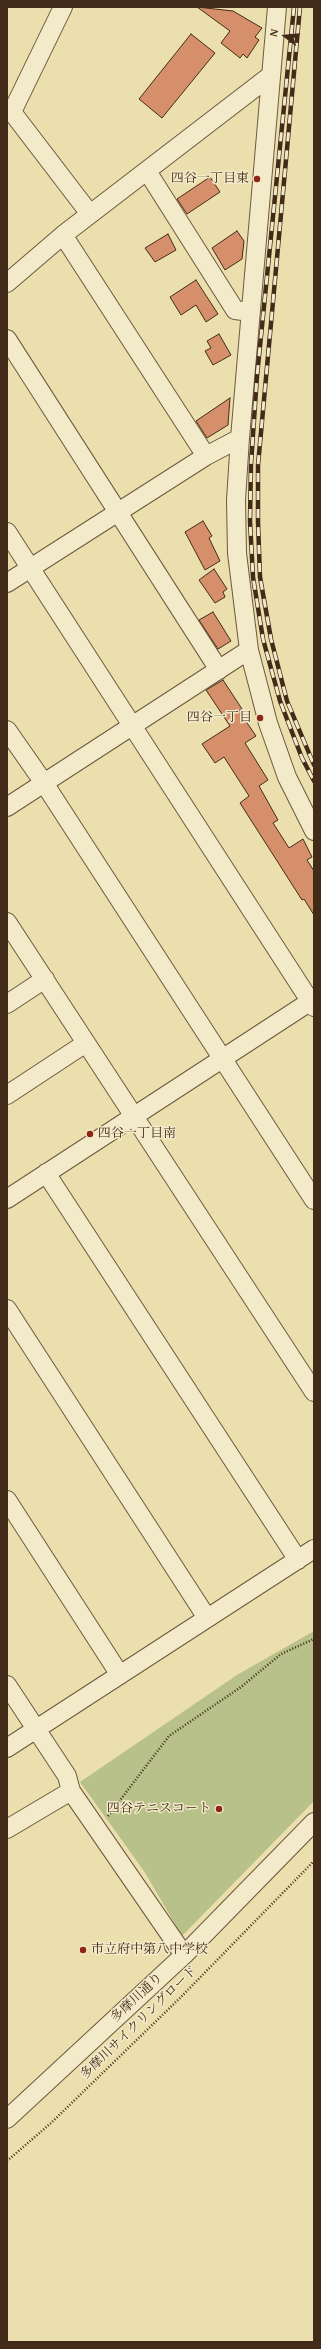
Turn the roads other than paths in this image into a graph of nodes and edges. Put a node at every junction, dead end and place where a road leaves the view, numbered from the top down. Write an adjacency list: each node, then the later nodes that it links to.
1 (63, 7): 4 (street)
2 (276, 7): 3 (street)
3 (270, 76): 5 (street); 9 (street)
4 (9, 110): 6 (street)
5 (146, 170): 6 (street); 9 (street)
6 (90, 214): 7 (street)
7 (63, 235): 8 (street); 12 (street)
8 (7, 283)
9 (251, 312): 11 (street)
10 (7, 339): 13 (street)
11 (240, 438): 12 (street); 17 (street)
12 (206, 456): 13 (street)
13 (118, 513): 15 (street); 18 (street)
14 (7, 532): 15 (street)
15 (30, 568): 16 (street); 19 (street)
16 (7, 583)
17 (249, 650): 18 (street); 23 (street)
18 (219, 670): 19 (street)
19 (132, 727): 21 (street); 26 (street)
20 (7, 730): 21 (street)
21 (44, 783): 22 (street); 29 (street)
22 (7, 807)
23 (314, 831)
24 (7, 922): 25 (street)
25 (45, 979): 27 (street); 28 (street)
26 (313, 1002): 29 (street)
27 (7, 1004)
28 (86, 1043): 30 (street); 31 (street)
29 (222, 1059): 31 (street); 34 (street)
30 (7, 1095)
31 (134, 1116): 32 (street); 36 (street)
32 (46, 1173): 33 (street); 39 (street)
33 (7, 1199)
34 (314, 1200)
35 (7, 1309): 40 (street)
36 (314, 1392)
37 (7, 1500): 41 (street)
38 (314, 1549): 39 (street)
39 (298, 1560): 40 (street)
40 (208, 1618): 41 (street)
41 (120, 1675): 43 (street)
42 (7, 1685): 43 (street)
43 (36, 1729): 44 (street); 45 (street)
44 (7, 1748)
45 (71, 1790): 47 (street); 48 (street)
46 (314, 1822): 48 (street, 多摩川通り)
47 (7, 1829)
48 (184, 1955): 49 (street, 多摩川通り)
49 (7, 2120)

